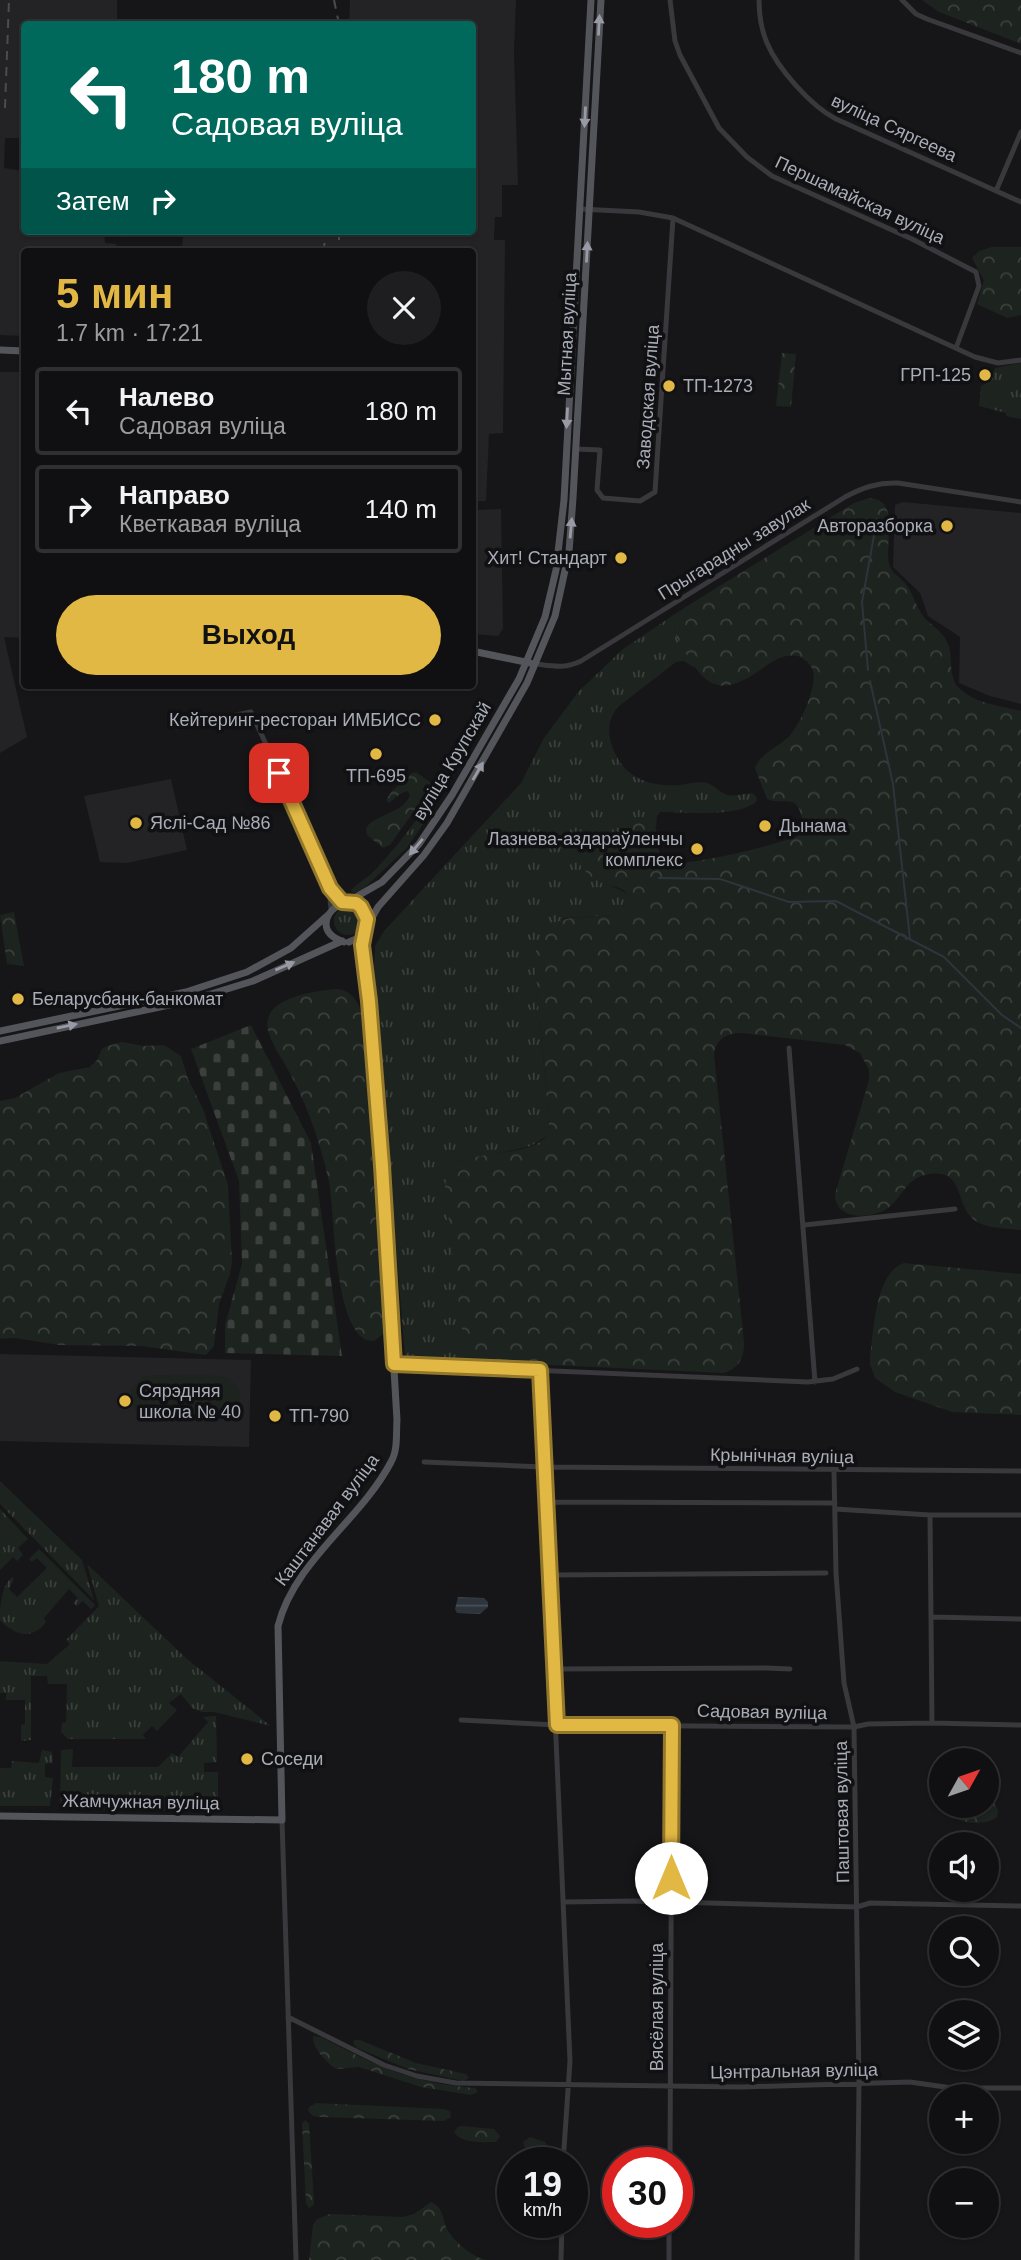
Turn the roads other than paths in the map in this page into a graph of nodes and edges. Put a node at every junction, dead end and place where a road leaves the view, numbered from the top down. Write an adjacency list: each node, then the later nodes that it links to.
1 (591, 0): 10 (main road, Мытная вуліца, one-way to 10)
2 (601, 0): 11 (main road, Мытная вуліца, one-way to 2)
3 (670, 0): 13 (street, Першамайская вуліца)
4 (759, 0): 8 (street, вуліца Сяргеева)
5 (902, 0): 6 (street)
6 (1021, 53)
7 (1021, 132): 8 (street)
8 (996, 191): 9 (street, вуліца Сяргеева)
9 (1021, 202)
10 (580, 209): 11 (street); 20 (main road, Мытная вуліца, one-way to 20)
11 (589, 210): 12 (street); 17 (main road, Мытная вуліца, one-way to 11)
12 (673, 218): 13 (street); 17 (street, Заводская вуліца)
13 (956, 348): 16 (street)
14 (0, 350): 15 (main road)
15 (21, 351)
16 (1021, 360)
17 (576, 449): 21 (main road, Мытная вуліца, one-way to 17)
18 (1021, 502): 21 (street, Прыгарадны завулак)
19 (476, 652): 20 (main road)
20 (527, 663): 21 (main road); 24 (main road, вуліца Крупскай, one-way to 24)
21 (536, 664): 26 (main road, вуліца Крупскай, one-way to 21)
22 (177, 727): 23 (street)
23 (330, 888): 24 (street); 25 (street)
24 (346, 901): 25 (main road); 26 (main road)
25 (330, 912): 27 (main road); 29 (main road)
26 (366, 928): 27 (main road); 28 (main road)
27 (345, 942): 28 (main road); 30 (main road, one-way to 27)
28 (362, 945): 34 (main road, Каштанавая вуліца)
29 (0, 1031)
30 (0, 1041)
31 (789, 1048): 33 (street)
32 (955, 1209): 33 (street)
33 (804, 1225): 37 (street)
34 (394, 1364): 36 (street); 59 (main road, Каштанавая вуліца)
35 (857, 1369): 37 (street)
36 (540, 1370): 37 (street); 39 (street)
37 (815, 1382)
38 (424, 1462): 39 (street, Крынічная вуліца)
39 (543, 1467): 40 (street, Крынічная вуліца); 42 (street)
40 (834, 1471): 41 (street, Крынічная вуліца); 43 (street, Паштовая вуліца)
41 (1021, 1471)
42 (546, 1502): 43 (street); 47 (street)
43 (835, 1506): 44 (street); 57 (street, Паштовая вуліца)
44 (930, 1515): 45 (street); 48 (street)
45 (1021, 1515)
46 (826, 1573): 47 (street)
47 (549, 1575): 50 (street)
48 (932, 1617): 49 (street); 53 (street)
49 (1021, 1619)
50 (554, 1669): 51 (street); 54 (street)
51 (789, 1670)
52 (461, 1720): 54 (street, Садовая вуліца)
53 (932, 1723): 56 (street, Садовая вуліца); 57 (street, Садовая вуліца)
54 (557, 1725): 55 (street, Садовая вуліца); 60 (street)
55 (672, 1725): 57 (street, Садовая вуліца); 61 (street, Вясёлая вуліца)
56 (1021, 1725)
57 (854, 1727): 63 (street, Паштовая вуліца)
58 (0, 1816): 59 (main road, Жамчужная вуліца)
59 (282, 1820): 64 (street)
60 (564, 1902): 61 (street, Паштовая вуліца); 66 (street)
61 (671, 1903): 63 (street, Паштовая вуліца); 67 (street, Вясёлая вуліца)
62 (1021, 1906): 63 (street)
63 (857, 1907): 65 (street, Паштовая вуліца)
64 (288, 2017): 66 (street, Цэнтральная вуліца); 73 (street)
65 (859, 2083): 67 (street, Цэнтральная вуліца); 68 (street, Цэнтральная вуліца); 76 (street, Паштовая вуліца)
66 (568, 2086): 67 (street, Цэнтральная вуліца); 69 (street)
67 (670, 2086): 70 (street, Вясёлая вуліца)
68 (1021, 2088)
69 (564, 2147)
70 (670, 2147)
71 (562, 2238): 74 (street)
72 (669, 2238): 75 (street)
73 (296, 2260)
74 (561, 2260)
75 (669, 2260)
76 (857, 2260)

